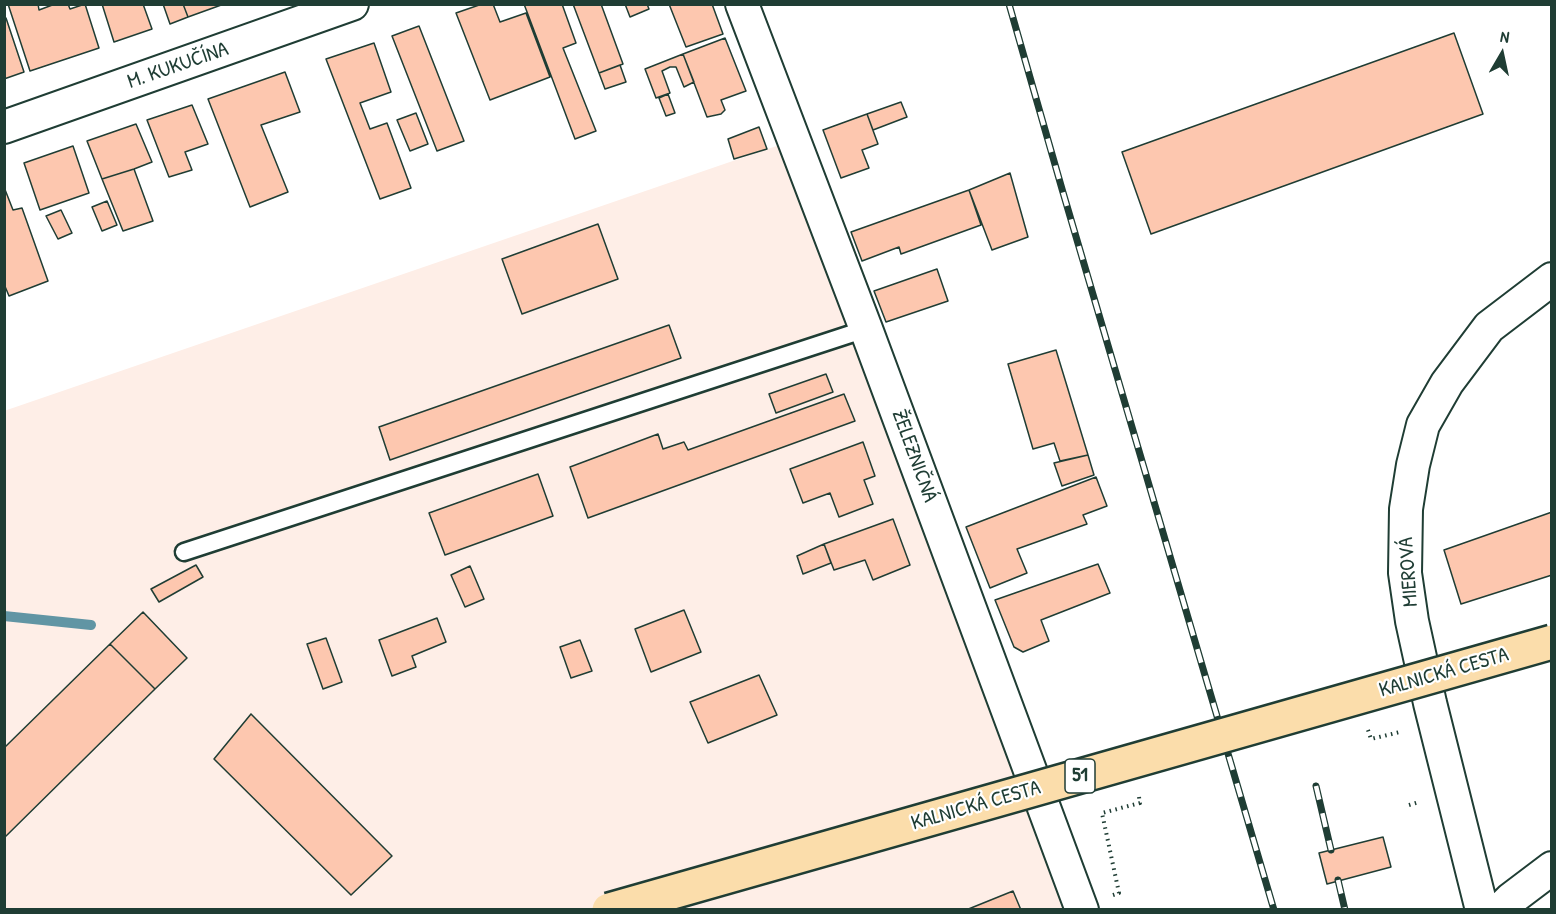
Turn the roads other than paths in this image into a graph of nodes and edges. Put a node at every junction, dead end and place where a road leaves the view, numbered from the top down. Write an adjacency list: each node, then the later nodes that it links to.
1 (352, 4): 3 (street, M. KUKUČÍNA)
2 (742, 4): 5 (street, ŽELEZNIČNÁ)
3 (4, 127)
4 (1551, 279): 11 (street, MIEROVÁ)
5 (866, 329): 6 (lane); 10 (street, ŽELEZNIČNÁ)
6 (184, 552)
7 (1551, 642): 9 (main road, KALNICKÁ CESTA / 51, bridge)
8 (1551, 868): 12 (street)
9 (609, 909)
10 (1082, 909)
11 (1482, 909)
12 (1500, 909)

